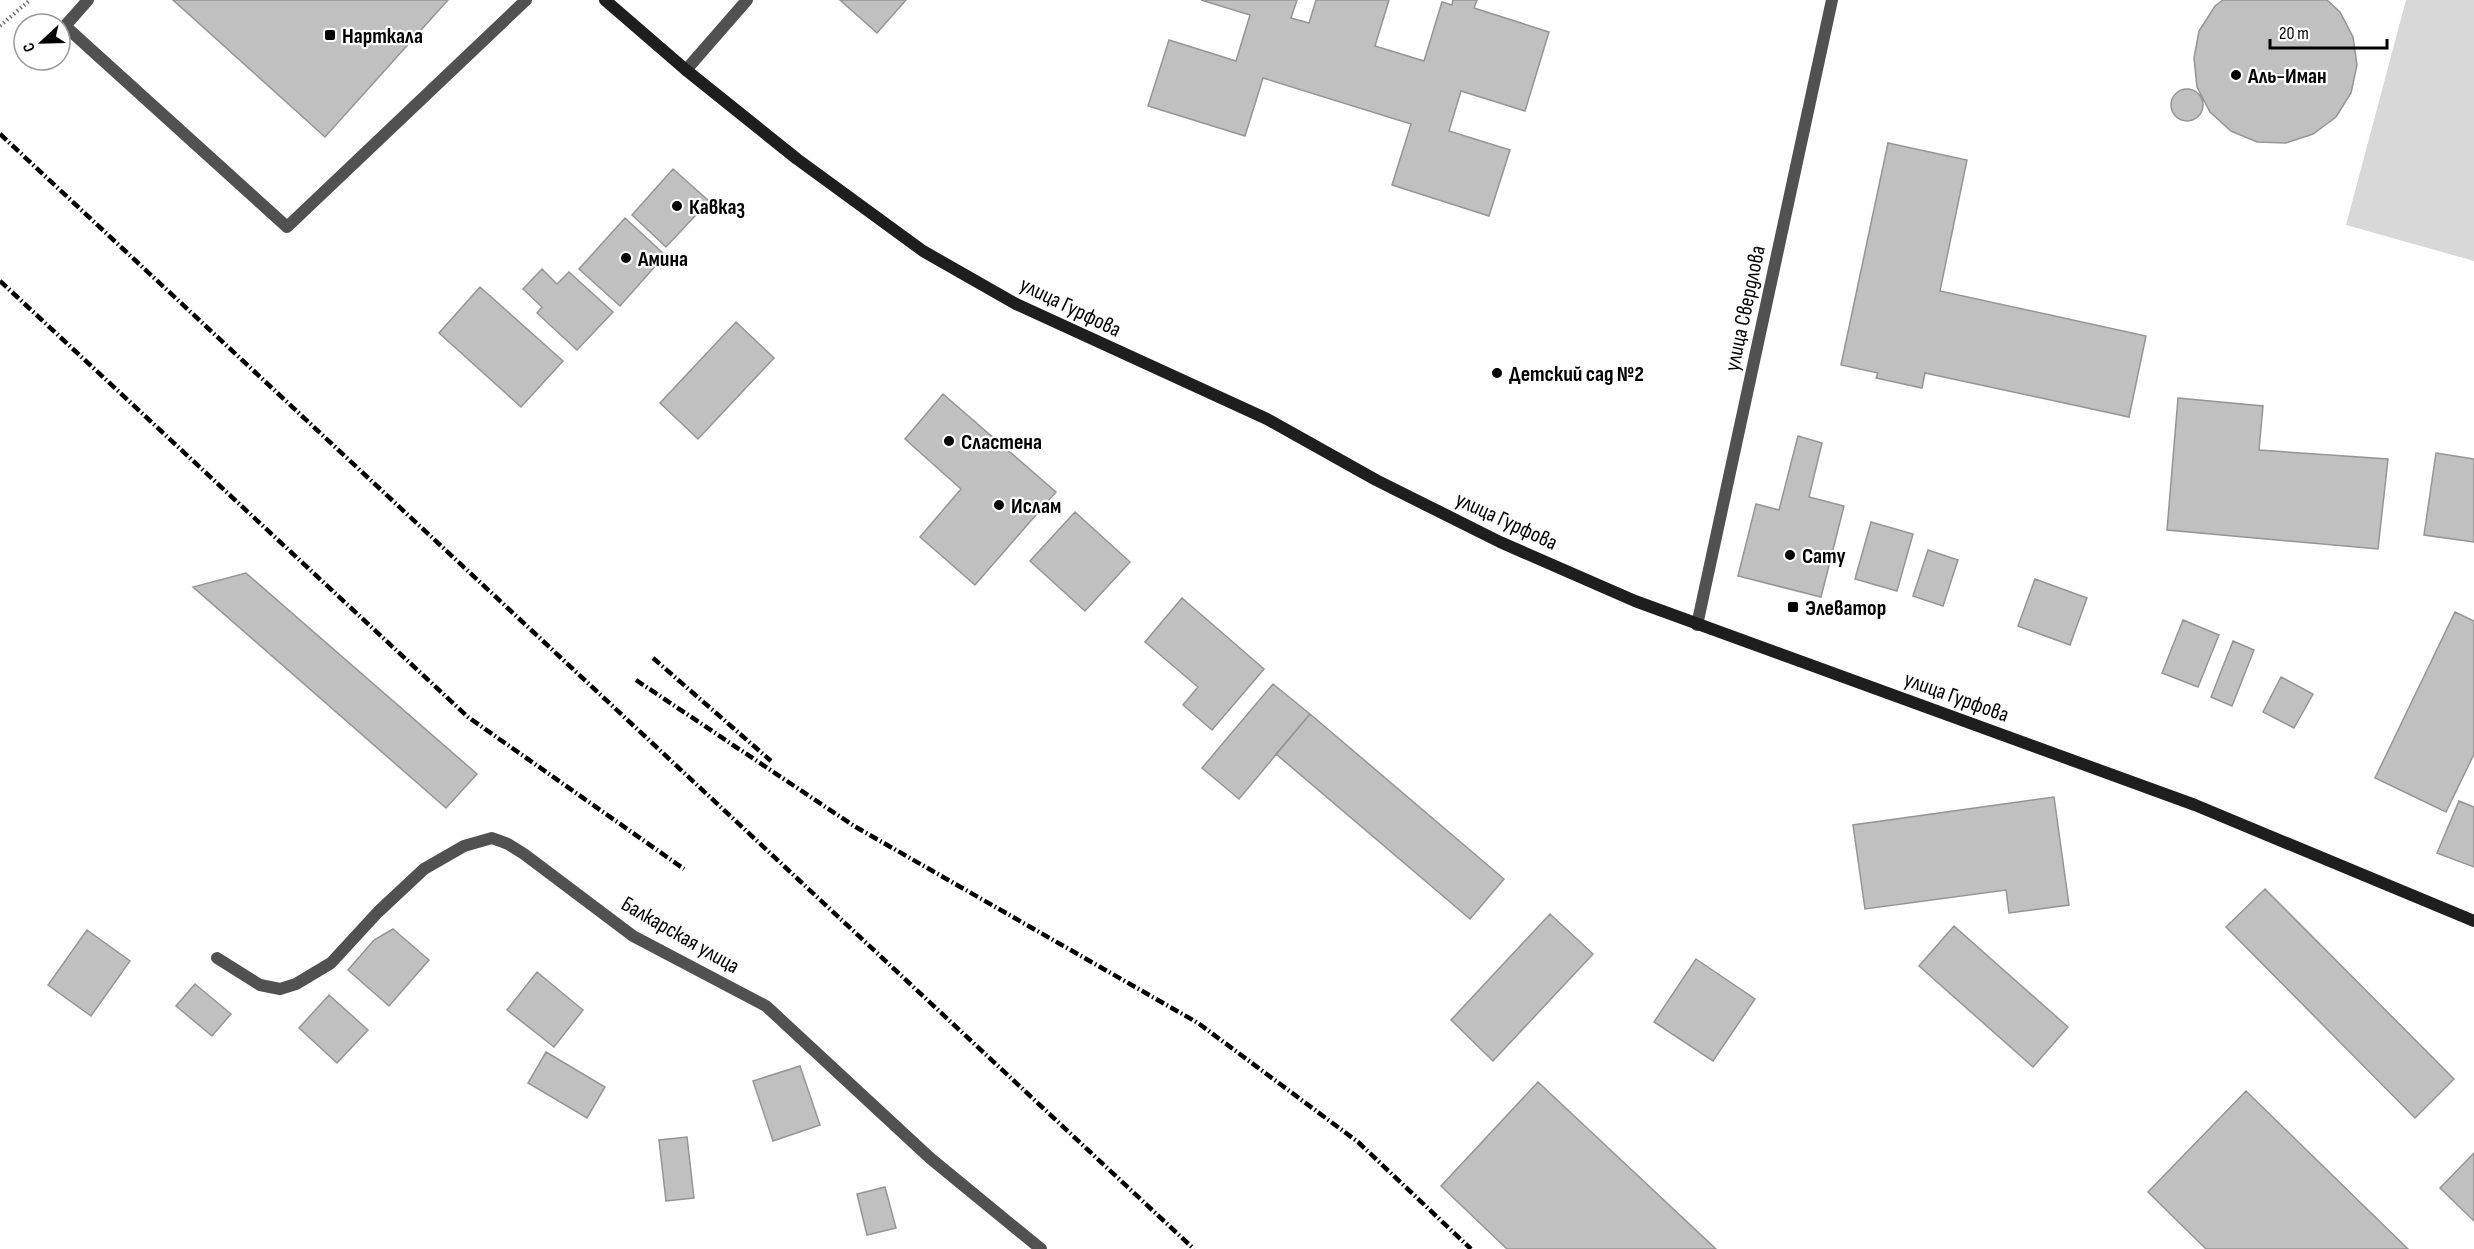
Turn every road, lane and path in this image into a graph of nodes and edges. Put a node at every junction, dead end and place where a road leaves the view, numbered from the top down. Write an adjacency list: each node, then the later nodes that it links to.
1 (30, 0): 7 (path)
2 (88, 0): 3 (street)
3 (526, 0)
4 (605, 0): 8 (street, улица Гурфова)
5 (747, 0): 8 (street)
6 (1832, 0): 9 (street, улица Свердлова)
7 (0, 26)
8 (686, 70): 9 (street, улица Гурфова)
9 (1697, 625): 10 (street, улица Гурфова)
10 (2474, 921)
11 (217, 958): 12 (street, Балкарская улица)
12 (1041, 1249)

